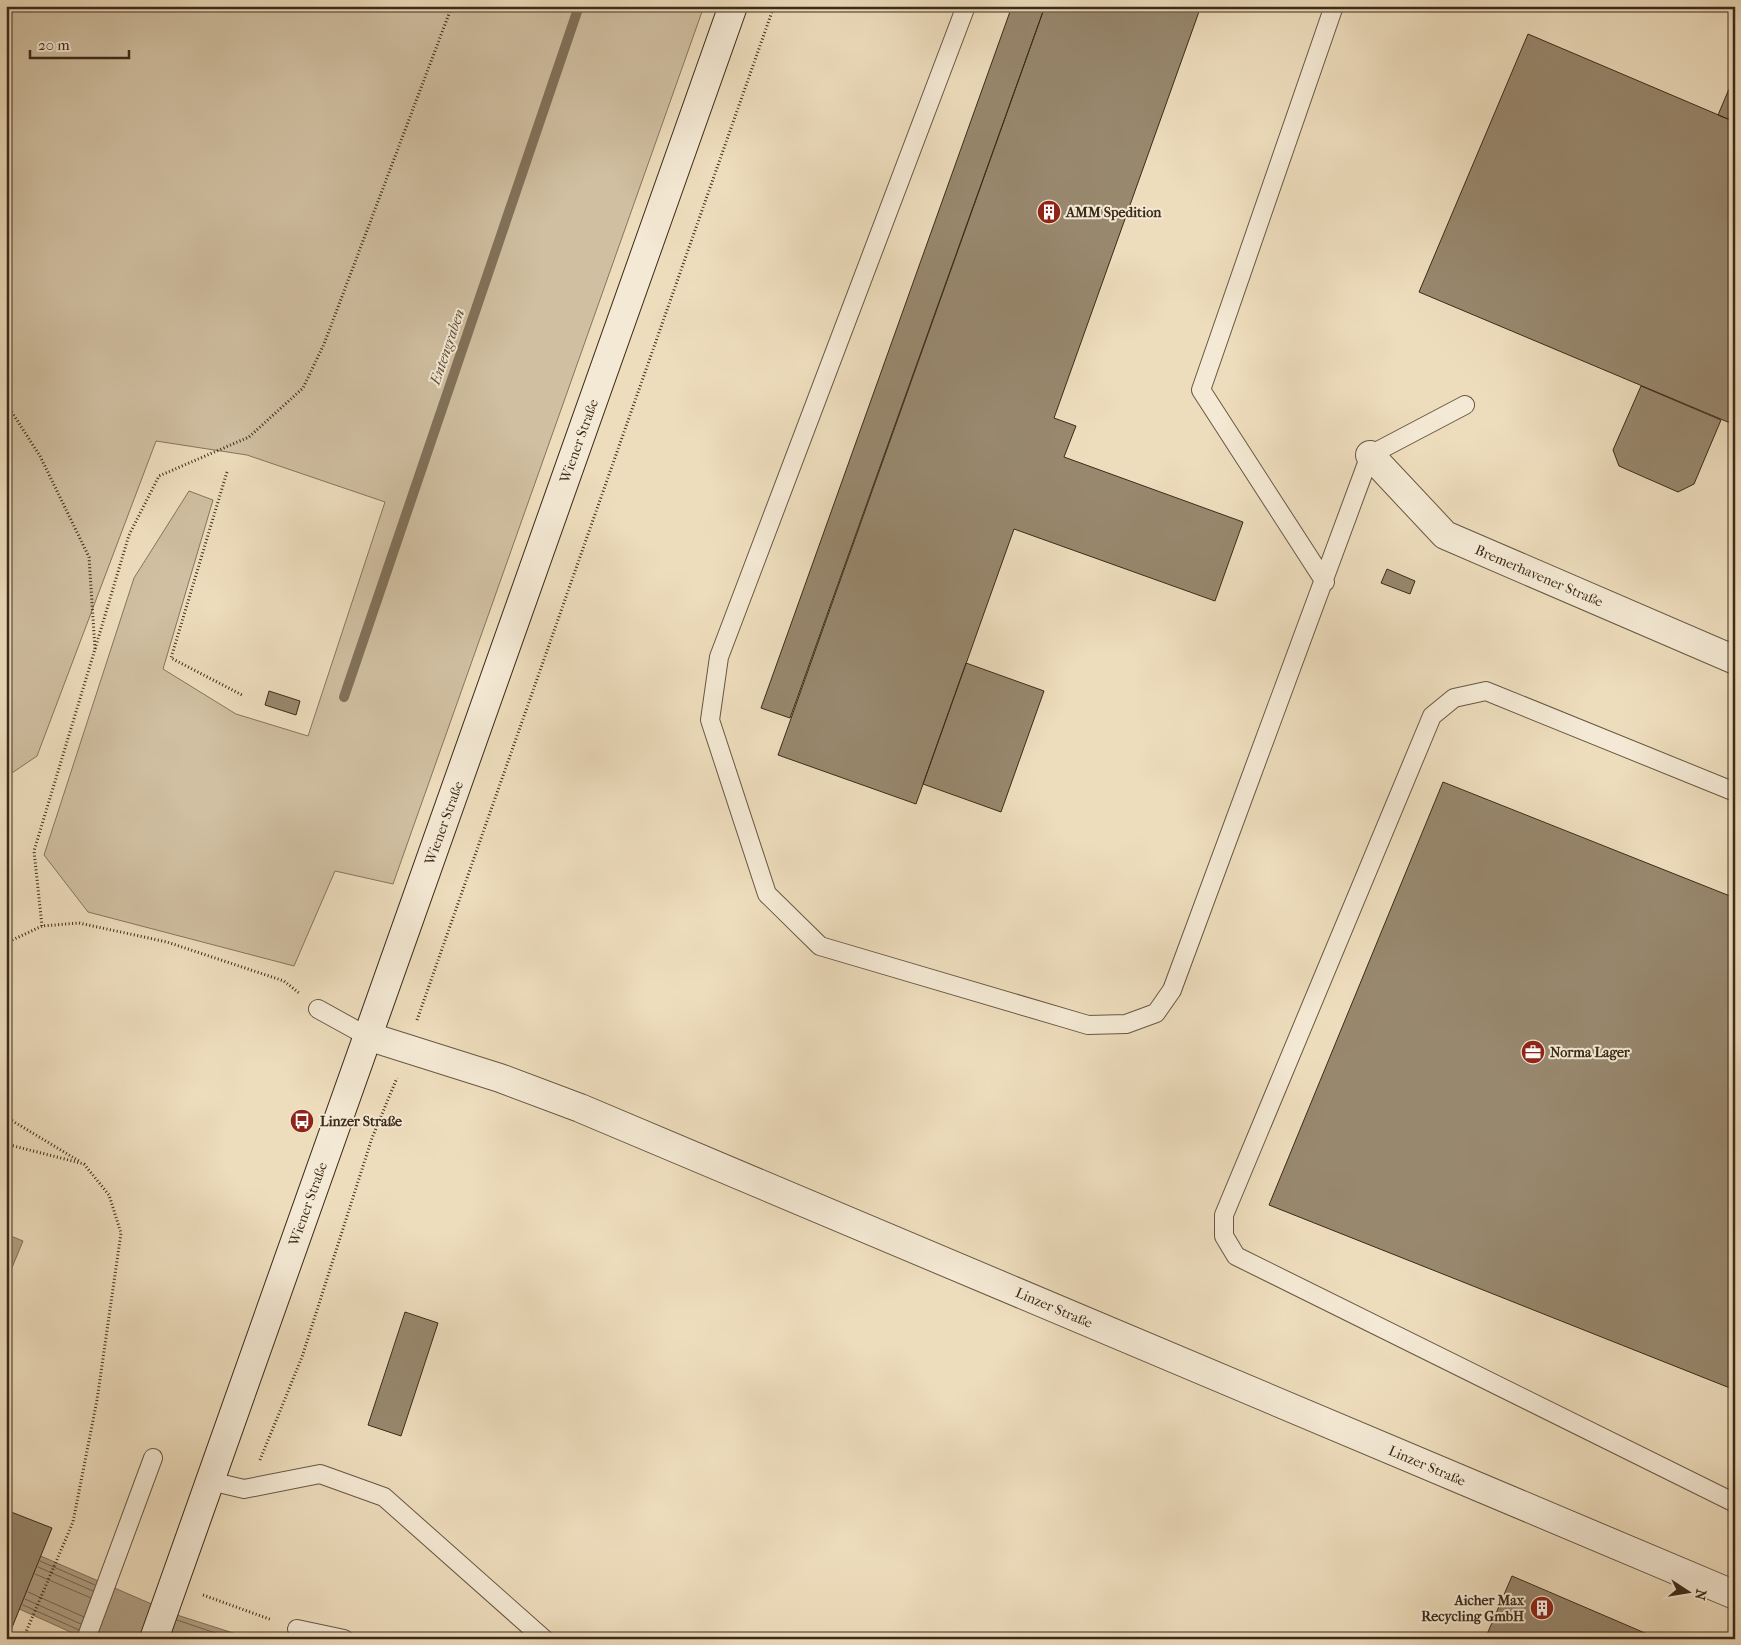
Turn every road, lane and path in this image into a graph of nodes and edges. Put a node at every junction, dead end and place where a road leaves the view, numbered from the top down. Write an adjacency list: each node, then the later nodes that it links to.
1 (452, 6): 11 (path)
2 (733, 6): 18 (street, Wiener Straße)
3 (774, 6): 19 (path)
4 (966, 6): 10 (lane)
5 (1334, 6): 10 (lane)
6 (6, 403): 11 (path)
7 (1465, 405): 8 (lane)
8 (1370, 455): 10 (lane); 12 (street, Bremerhavener Straße)
9 (227, 472): 13 (path)
10 (1325, 582)
11 (95, 649): 15 (path)
12 (1735, 660)
13 (242, 695)
14 (1735, 792): 26 (lane)
15 (42, 926): 16 (path); 17 (path)
16 (6, 943)
17 (318, 1009): 18 (lane)
18 (367, 1036): 19 (street, Linzer Straße); 24 (street, Wiener Straße)
19 (408, 1050): 25 (path); 28 (street, Linzer Straße)
20 (6, 1117): 22 (path)
21 (6, 1144): 22 (path)
22 (84, 1164): 30 (path)
23 (153, 1458): 31 (lane)
24 (210, 1481): 25 (lane); 27 (street, Wiener Straße)
25 (244, 1489): 34 (lane)
26 (1735, 1503)
27 (185, 1588): 29 (path); 32 (street, Wiener Straße)
28 (1735, 1595)
29 (297, 1630): 33 (lane)
30 (23, 1639)
31 (86, 1639)
32 (154, 1639)
33 (344, 1639)
34 (544, 1639)

